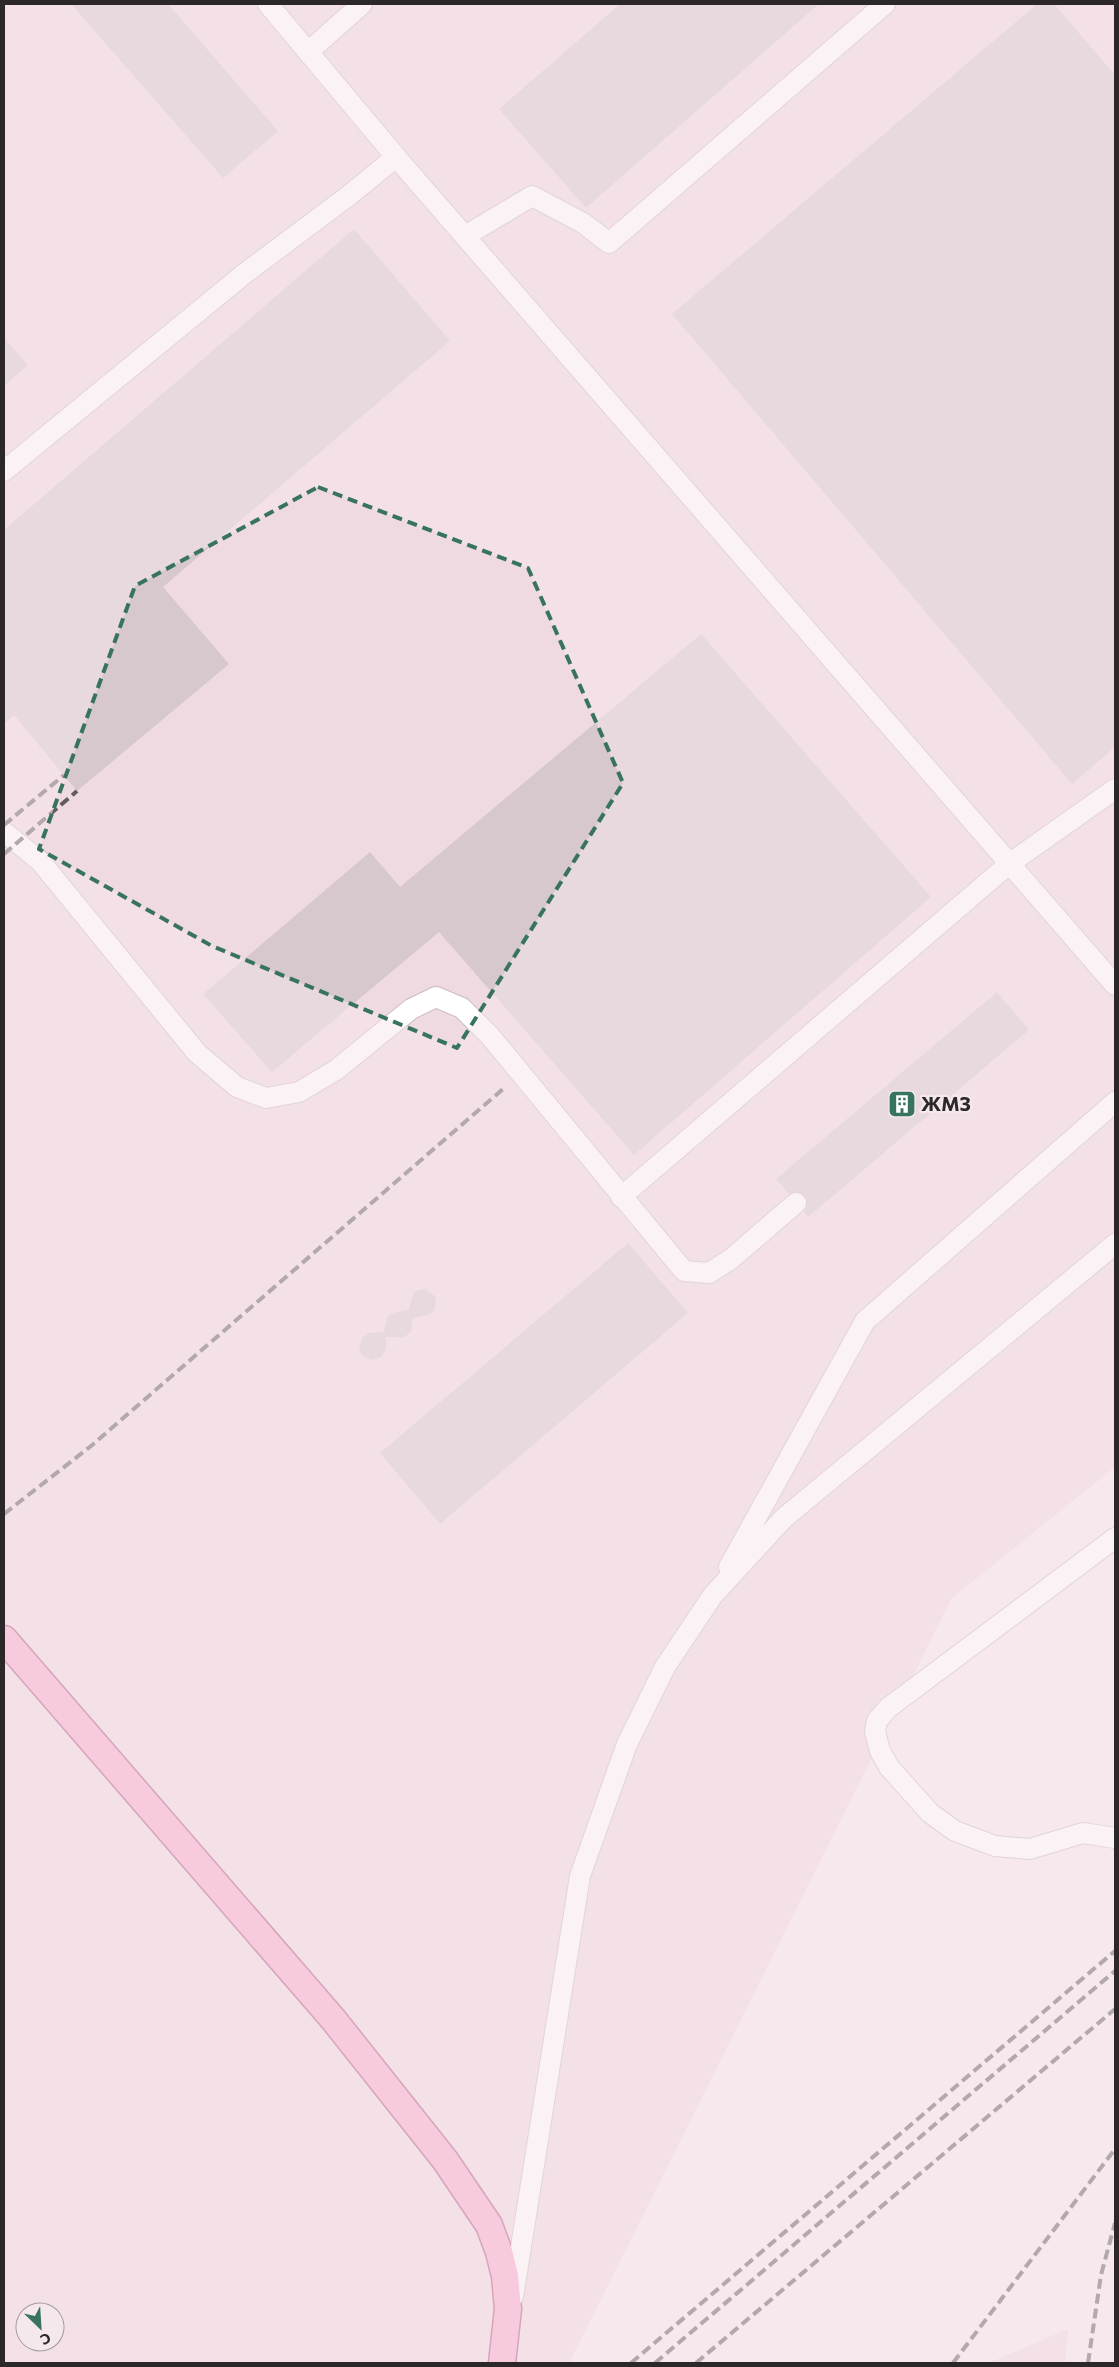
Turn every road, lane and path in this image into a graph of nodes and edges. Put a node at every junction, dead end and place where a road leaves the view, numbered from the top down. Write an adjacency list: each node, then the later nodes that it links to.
1 (268, 4): 4 (street)
2 (362, 4): 4 (street)
3 (885, 4): 6 (street)
4 (308, 52): 5 (street)
5 (396, 157): 6 (street); 7 (street)
6 (465, 236): 10 (street)
7 (4, 471)
8 (1115, 789): 10 (street)
9 (4, 832): 13 (street)
10 (1008, 864): 11 (street); 13 (street)
11 (1115, 985)
12 (1115, 1102): 17 (street)
13 (621, 1197): 14 (street)
14 (796, 1203)
15 (1115, 1244): 17 (street)
16 (1115, 1538): 19 (street)
17 (713, 1595): 20 (street)
18 (4, 1638): 20 (main road)
19 (1115, 1838)
20 (504, 2351)

